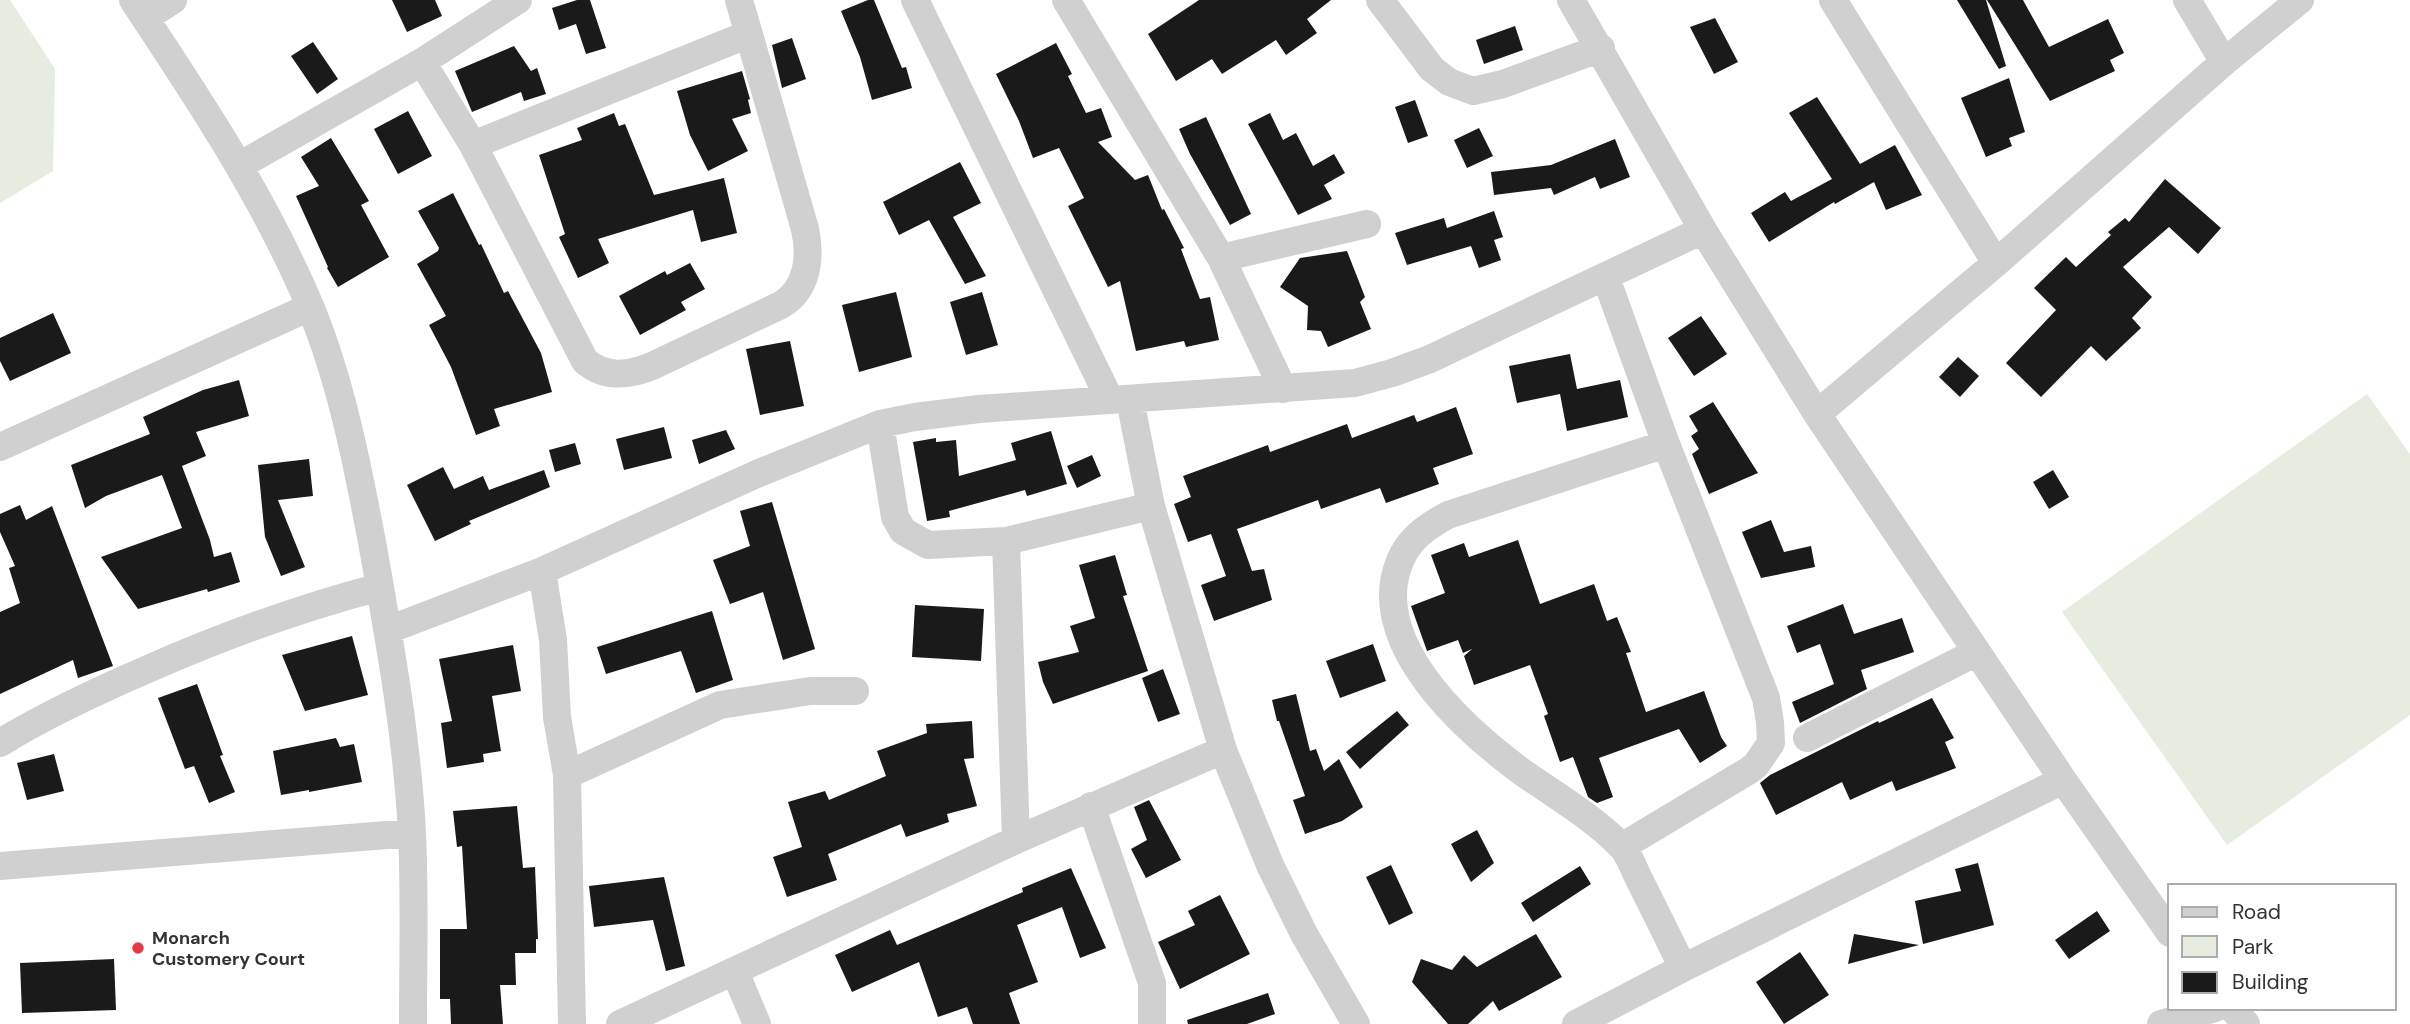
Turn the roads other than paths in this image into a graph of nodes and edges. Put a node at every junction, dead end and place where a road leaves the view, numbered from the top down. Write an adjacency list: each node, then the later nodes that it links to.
1 (173, 0): 11 (street)
2 (518, 0): 14 (street)
3 (739, 0): 12 (street)
4 (915, 0): 25 (street)
5 (1066, 0): 20 (street)
6 (1380, 0): 13 (street)
7 (1571, 0): 13 (street)
8 (1833, 0): 21 (street)
9 (2187, 0): 15 (street)
10 (2300, 0): 15 (street)
11 (139, 9): 17 (street)
12 (749, 34): 16 (street); 16 (street)
13 (1601, 48): 19 (street)
14 (422, 62): 16 (street); 17 (street)
15 (2224, 62): 21 (street)
16 (473, 145)
17 (239, 166): 23 (street)
18 (1367, 224): 20 (street)
19 (1703, 230): 22 (street); 26 (street)
20 (1222, 258): 24 (street)
21 (1996, 263): 26 (street)
22 (1606, 278): 24 (street); 28 (street)
23 (310, 307): 29 (street); 33 (street)
24 (1283, 389): 25 (street)
25 (1120, 400): 27 (street); 30 (street)
26 (1817, 414): 35 (street)
27 (880, 424): 31 (street); 32 (street)
28 (1666, 443): 45 (street); 45 (street)
29 (0, 447)
30 (1151, 506): 31 (street); 39 (street)
31 (1006, 541): 44 (street)
32 (542, 570): 34 (street); 40 (street)
33 (380, 587): 34 (street); 38 (street)
34 (388, 630): 43 (street)
35 (1977, 652): 37 (street); 41 (street)
36 (855, 691): 40 (street)
37 (1807, 738)
38 (0, 743)
39 (1223, 750): 42 (street); 57 (street)
40 (567, 775): 53 (street)
41 (2063, 780): 47 (street); 48 (street)
42 (1091, 806): 44 (street); 56 (street)
43 (412, 833): 46 (street); 52 (street)
44 (1016, 840): 49 (street)
45 (1623, 846): 48 (street)
46 (0, 866)
47 (2168, 930)
48 (1682, 968): 58 (street)
49 (734, 972): 54 (street); 55 (street)
50 (2209, 1010): 59 (street)
51 (2234, 1010): 60 (street)
52 (413, 1024)
53 (572, 1024)
54 (620, 1024)
55 (757, 1024)
56 (1152, 1024)
57 (1356, 1024)
58 (1576, 1024)
59 (2161, 1024)
60 (2246, 1024)

